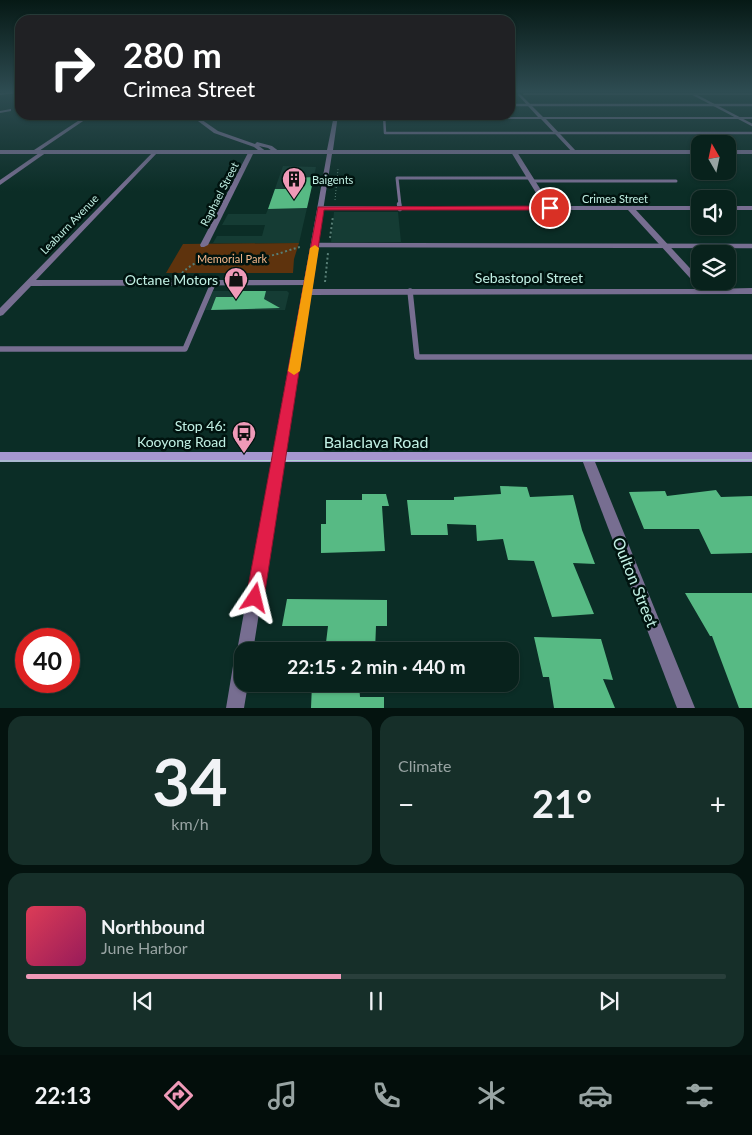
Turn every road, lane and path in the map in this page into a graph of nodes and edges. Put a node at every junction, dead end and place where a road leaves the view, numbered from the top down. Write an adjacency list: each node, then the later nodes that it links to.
1 (75, 125): 10 (street)
2 (206, 125): 8 (street)
3 (334, 125): 16 (street)
4 (385, 125): 7 (lane)
5 (550, 125): 7 (street)
6 (752, 132): 7 (lane)
7 (557, 133): 18 (street)
8 (238, 140): 14 (street); 15 (street)
9 (0, 152): 10 (street)
10 (34, 152): 11 (street)
11 (44, 152): 12 (street); 25 (street)
12 (155, 152): 13 (street); 42 (street, Leaburn Avenue)
13 (251, 152): 14 (street); 34 (street, Raphael Street)
14 (264, 152): 15 (street)
15 (277, 152): 16 (street)
16 (330, 152): 17 (street); 26 (street)
17 (514, 152): 18 (street); 23 (street)
18 (574, 152): 19 (street)
19 (691, 152)
20 (736, 152): 21 (street)
21 (751, 153)
22 (338, 165): 27 (path)
23 (532, 180): 24 (lane); 28 (lane); 29 (street)
24 (676, 181)
25 (0, 182)
26 (321, 208): 27 (street, Crimea Street); 35 (street)
27 (334, 208): 28 (street, Crimea Street); 36 (path)
28 (400, 208): 29 (street, Crimea Street)
29 (550, 208): 30 (street, Crimea Street)
30 (631, 208): 31 (street, Crimea Street); 37 (street)
31 (691, 208)
32 (736, 208): 33 (street)
33 (752, 208)
34 (204, 245)
35 (315, 245): 36 (lane); 44 (street)
36 (329, 245): 37 (lane); 48 (path)
37 (665, 245): 38 (lane); 40 (street)
38 (752, 246)
39 (300, 247): 41 (path)
40 (691, 272)
41 (181, 274)
42 (28, 283): 43 (street, Sebastopol Street); 49 (street, Leaburn Avenue)
43 (213, 284): 44 (street, Sebastopol Street); 50 (lane)
44 (308, 287): 48 (street, Sebastopol Street); 54 (street)
45 (708, 290): 46 (street, Sebastopol Street); 47 (street, Sebastopol Street)
46 (410, 291): 48 (street, Sebastopol Street); 51 (lane)
47 (752, 291)
48 (329, 292)
49 (0, 313)
50 (0, 349)
51 (752, 357)
52 (752, 456): 55 (main road, Balaclava Road)
53 (0, 457): 54 (main road, Balaclava Road)
54 (280, 457): 55 (main road, Balaclava Road); 56 (street)
55 (587, 457): 59 (street, Oulton Street)
56 (247, 642)
57 (238, 692): 58 (street)
58 (235, 708)
59 (686, 708)

